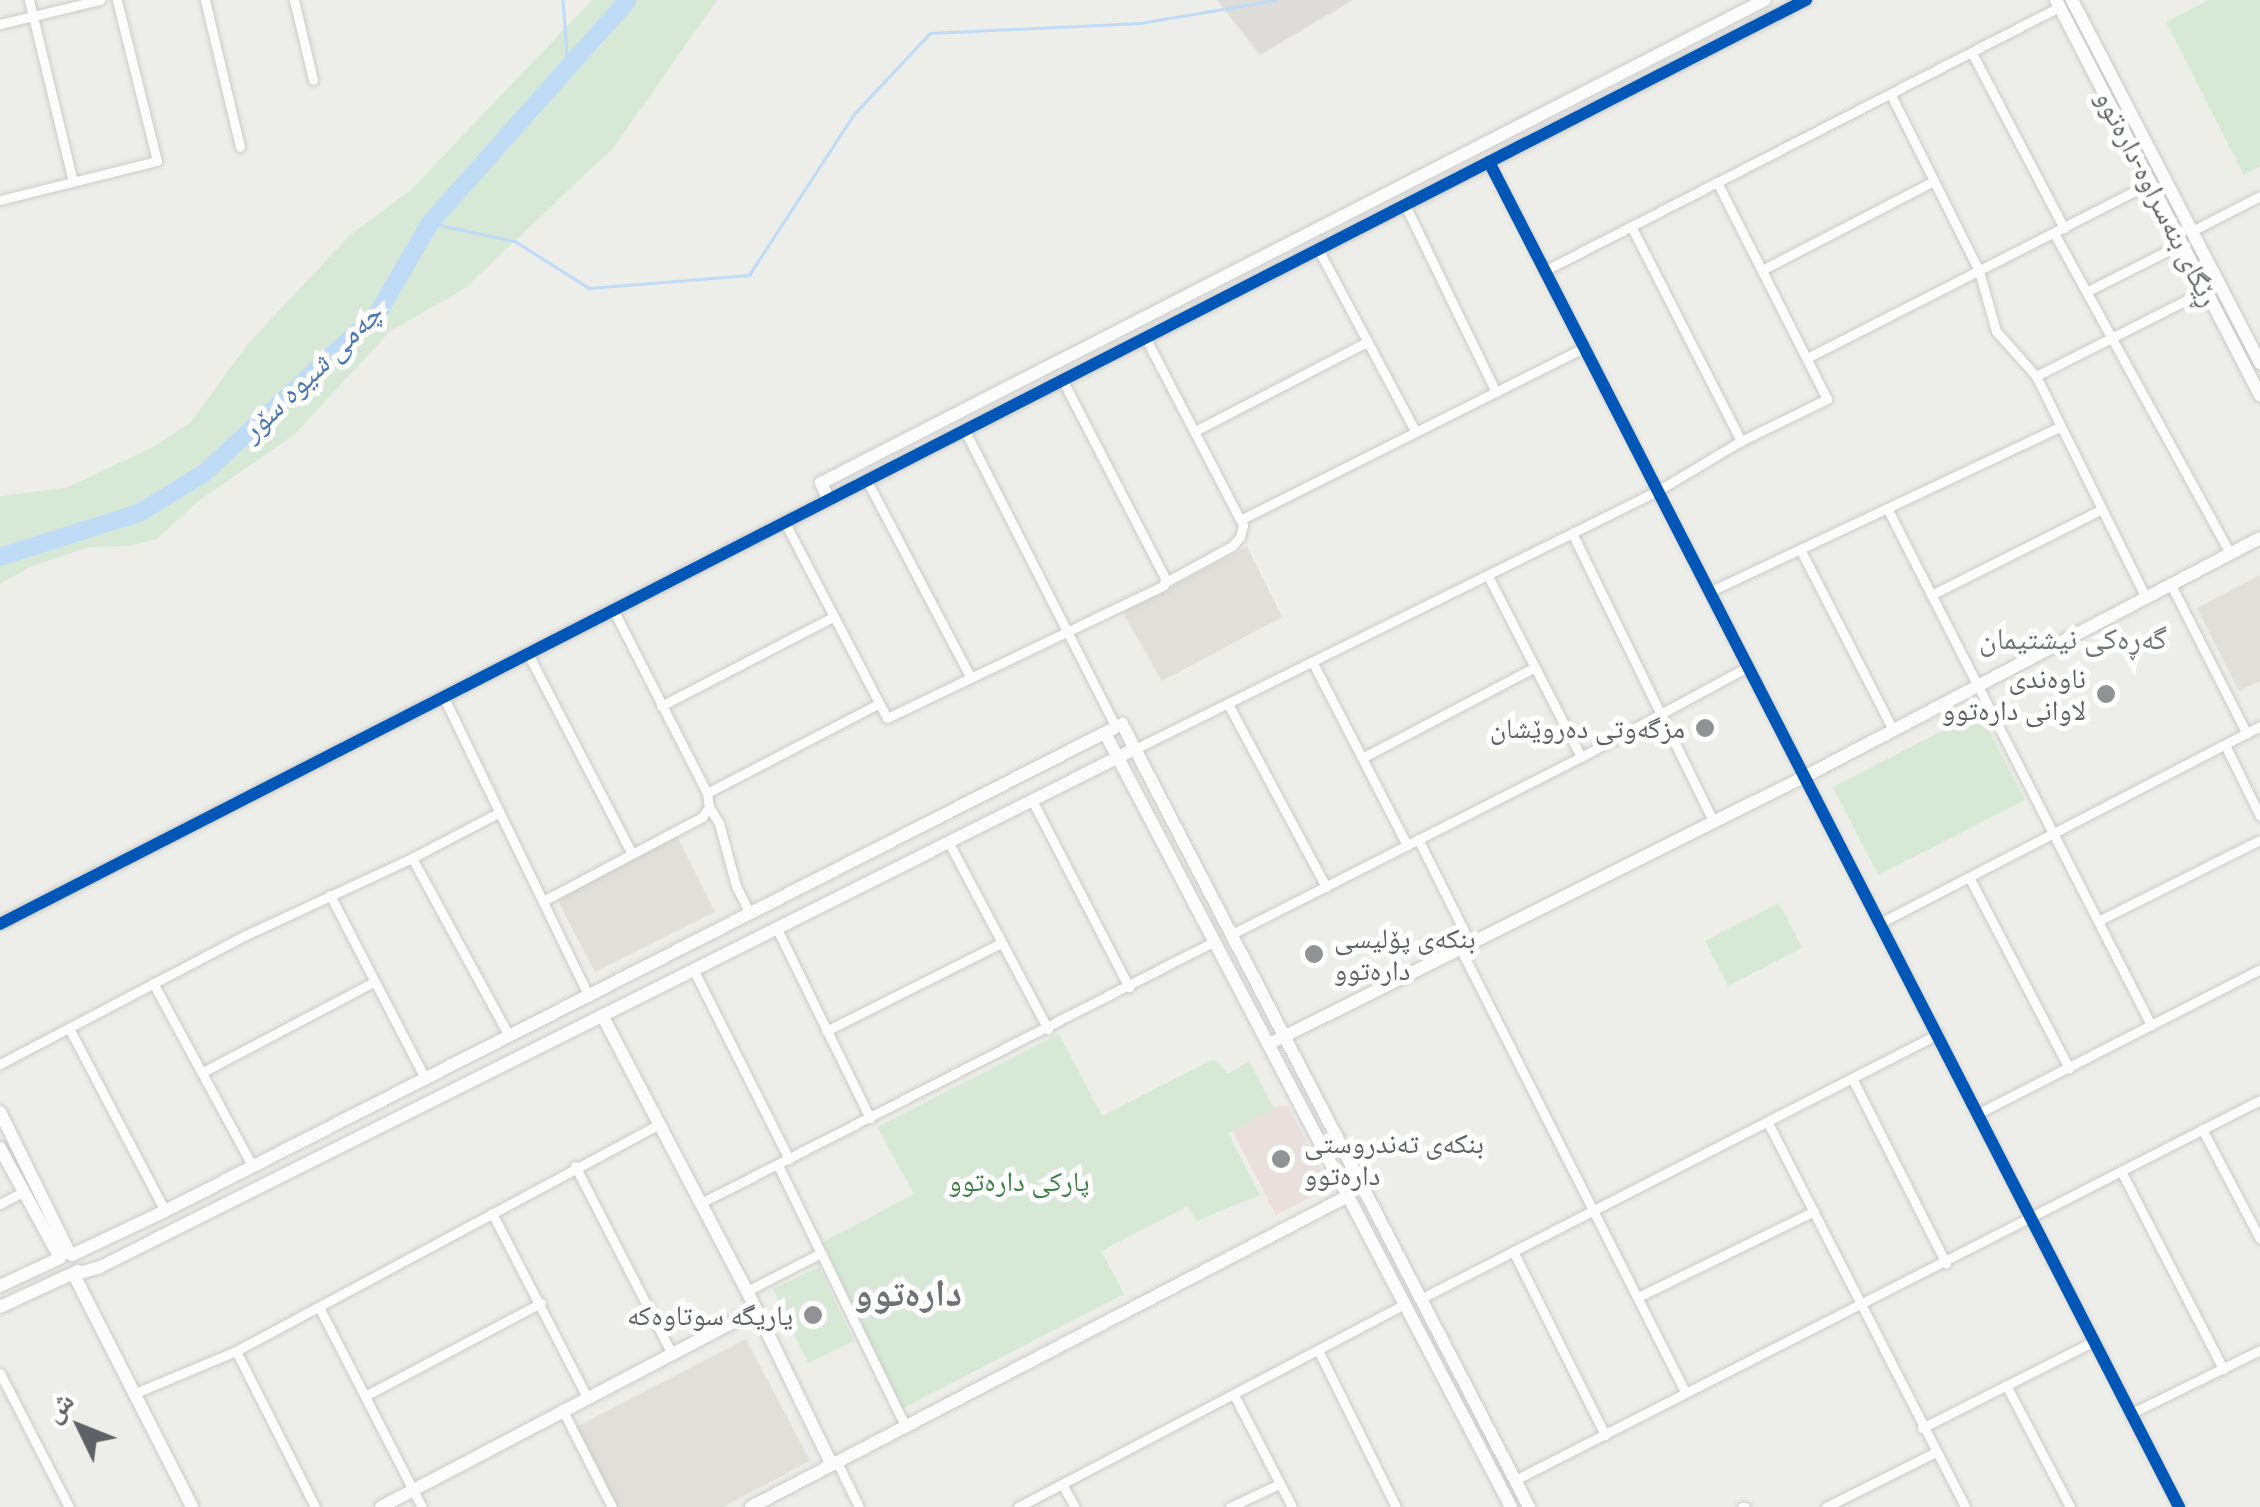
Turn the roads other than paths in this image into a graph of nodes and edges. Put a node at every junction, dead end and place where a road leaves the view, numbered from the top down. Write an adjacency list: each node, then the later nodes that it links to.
1 (29, 0): 10 (street)
2 (100, 0): 10 (street)
3 (117, 0): 18 (street)
4 (205, 0): 15 (street)
5 (294, 0): 13 (street)
6 (1764, 0): 24 (street)
7 (1806, 0): 16 (street)
8 (2072, 0): 28 (street, ڕێگای بنەسراوە-دارەتوو)
9 (2057, 3): 12 (street); 20 (street, ڕێگای بنەسراوە-دارەتوو)
10 (33, 16): 11 (street); 18 (street)
11 (0, 24)
12 (1972, 53): 14 (street); 27 (street)
13 (313, 80)
14 (1891, 96): 17 (street); 19 (street)
15 (240, 148)
16 (1488, 162): 23 (street); 33 (street)
17 (1934, 181): 32 (street); 34 (street)
18 (72, 182): 22 (street)
19 (1717, 182): 26 (street); 32 (street)
20 (2150, 183): 27 (street); 29 (street, ڕێگای بنەسراوە-دارەتوو)
21 (2260, 196): 28 (street)
22 (0, 200)
23 (1405, 205): 25 (street); 45 (street)
24 (1358, 206): 25 (street); 54 (street)
25 (1367, 224): 30 (street)
26 (1631, 226): 33 (street); 51 (street)
27 (2059, 230): 34 (street); 35 (street)
28 (2192, 232): 31 (street, ڕێگای بنەسراوە-دارەتوو)
29 (2182, 244): 31 (street, ڕێگای بنەسراوە-دارەتوو); 35 (street)
30 (1318, 249): 38 (street); 39 (street)
31 (2196, 255): 36 (street, ڕێگای بنەسراوە-دارەتوو); 41 (street, ڕێگای بنەسراوە-دارەتوو)
32 (1762, 270): 42 (street)
33 (1544, 271): 40 (street)
34 (1978, 271): 42 (street); 43 (street)
35 (2088, 290): 37 (street)
36 (2206, 290): 37 (street); 46 (street, ڕێگای بنەسراوە-دارەتوو)
37 (2114, 336): 43 (street); 62 (street)
38 (1145, 337): 44 (street); 49 (street)
39 (1367, 342): 49 (street); 50 (street)
40 (1584, 347): 45 (street); 53 (street)
41 (2258, 354)
42 (1807, 358): 51 (street)
43 (2036, 376): 47 (street)
44 (1062, 379): 48 (street); 64 (street)
45 (1496, 392): 50 (street)
46 (2260, 395)
47 (2060, 427): 55 (street); 56 (street)
48 (964, 429): 52 (street); 71 (street)
49 (1195, 431): 57 (street)
50 (1415, 431): 57 (street)
51 (1741, 441): 53 (street)
52 (866, 478): 54 (street); 76 (street)
53 (1658, 490): 59 (street); 66 (street)
54 (828, 498): 58 (street)
55 (1887, 508): 61 (street); 67 (street)
56 (2102, 509): 67 (street); 68 (street)
57 (1242, 519): 64 (street)
58 (784, 521): 69 (street); 70 (street)
59 (1572, 533): 63 (street); 82 (street)
60 (2260, 538): 62 (street)
61 (1800, 549): 66 (street); 85 (street)
62 (2230, 553): 65 (street)
63 (1488, 576): 73 (street); 75 (street)
64 (1166, 582): 71 (street)
65 (2171, 585): 68 (street); 86 (street)
66 (1711, 591): 74 (street)
67 (1932, 596): 77 (street)
68 (2146, 598): 77 (street)
69 (613, 610): 72 (street); 81 (street)
70 (833, 618): 79 (street); 81 (street)
71 (1070, 630): 76 (street); 84 (street)
72 (528, 654): 78 (street); 104 (street)
73 (1313, 663): 80 (street); 90 (street)
74 (1749, 666): 82 (street); 92 (street)
75 (1535, 667): 90 (street); 91 (street)
76 (971, 678): 79 (street)
77 (1976, 687): 85 (street); 99 (street)
78 (444, 698): 96 (street); 114 (street)
79 (878, 704): 93 (street)
80 (1228, 704): 88 (street); 107 (street)
81 (662, 706): 93 (street)
82 (1664, 714): 91 (street); 98 (street)
83 (2260, 726): 86 (street)
84 (1114, 728): 88 (street); 89 (street); 110 (street)
85 (1893, 730): 92 (street)
86 (2247, 734): 87 (street)
87 (2225, 746): 97 (street); 99 (street)
88 (1135, 749): 89 (street); 116 (street)
89 (1118, 758): 94 (street); 117 (street)
90 (1362, 758): 103 (street)
91 (1581, 758): 100 (street)
92 (1806, 776): 98 (street); 113 (street)
93 (707, 793): 95 (street)
94 (1032, 800): 102 (street); 126 (street)
95 (709, 807): 104 (street); 111 (street)
96 (498, 812): 105 (street); 109 (street)
97 (2260, 816)
98 (1713, 821): 119 (street)
99 (2053, 835): 106 (street); 112 (street)
100 (1418, 840): 103 (street); 119 (street)
101 (2260, 840): 112 (street)
102 (949, 843): 115 (street); 118 (street)
103 (1407, 845): 107 (street)
104 (632, 852): 109 (street)
105 (412, 858): 108 (street); 134 (street)
106 (1970, 877): 113 (street); 138 (street)
107 (1326, 888): 116 (street)
108 (330, 895): 123 (street); 125 (street)
109 (542, 901): 127 (street)
110 (765, 906): 111 (street); 115 (street)
111 (750, 914): 127 (street)
112 (2098, 921): 129 (street)
113 (1882, 922): 133 (street)
114 (0, 924)
115 (776, 927): 120 (street); 132 (street)
116 (1232, 934): 122 (street)
117 (1216, 940): 124 (street); 126 (street)
118 (1001, 943): 131 (street); 132 (street)
119 (1466, 947): 135 (street); 163 (street)
120 (693, 969): 128 (street); 150 (street)
121 (2260, 970): 129 (street)
122 (1252, 975): 124 (street); 135 (street)
123 (374, 982): 139 (street); 140 (street)
124 (1238, 982): 136 (street)
125 (153, 983): 130 (street); 139 (street)
126 (1129, 988): 131 (street)
127 (589, 997): 134 (street)
128 (602, 1015): 147 (street); 170 (street)
129 (2150, 1025): 138 (street)
130 (70, 1030): 137 (street); 161 (street)
131 (1048, 1030): 145 (street)
132 (826, 1031): 145 (street)
133 (1938, 1034): 141 (street); 144 (street)
134 (509, 1036): 140 (street)
135 (1284, 1036): 136 (street); 155 (street)
136 (1269, 1044): 157 (street)
137 (0, 1064)
138 (2069, 1068): 144 (street)
139 (203, 1072): 152 (street)
140 (425, 1078): 152 (street)
141 (1852, 1078): 146 (street); 169 (street)
142 (2260, 1100): 148 (street)
143 (0, 1112): 168 (street)
144 (1979, 1114): 164 (street)
145 (870, 1118): 150 (street)
146 (1768, 1123): 160 (street); 163 (street)
147 (660, 1124): 153 (street); 158 (street)
148 (2202, 1129): 154 (street); 165 (street)
149 (0, 1148): 156 (street)
150 (789, 1160): 151 (street)
151 (778, 1165): 158 (street); 167 (street)
152 (252, 1166): 161 (street)
153 (575, 1166): 162 (street); 184 (street)
154 (2121, 1171): 164 (street); 186 (street)
155 (1364, 1187): 157 (street); 174 (street)
156 (22, 1192): 159 (street); 168 (street)
157 (1348, 1196): 177 (street); 196 (street)
158 (701, 1203): 172 (street)
159 (0, 1204)
160 (1814, 1211): 173 (street); 176 (street)
161 (166, 1212): 168 (street)
162 (492, 1212): 175 (street); 179 (street)
163 (1596, 1212): 166 (street); 173 (street)
164 (2032, 1216): 169 (street); 181 (street)
165 (2260, 1239)
166 (1512, 1250): 174 (street); 198 (street)
167 (821, 1253): 172 (street); 196 (street)
168 (67, 1256): 170 (street); 171 (street)
169 (1946, 1262): 176 (street)
170 (72, 1275): 178 (street); 190 (street)
171 (0, 1286)
172 (747, 1291): 180 (street)
173 (1638, 1297): 189 (street)
174 (1422, 1298): 201 (street)
175 (542, 1302): 192 (street); 193 (street)
176 (1860, 1302): 189 (street); 197 (street)
177 (1405, 1304): 185 (street); 218 (street)
178 (0, 1307)
179 (319, 1307): 183 (street); 192 (street)
180 (756, 1310): 184 (street); 200 (street)
181 (2094, 1340): 188 (street); 195 (street)
182 (2260, 1350): 186 (street)
183 (236, 1351): 190 (street); 207 (street)
184 (671, 1352): 193 (street)
185 (1318, 1352): 191 (street); 217 (street)
186 (2222, 1368): 195 (street)
187 (0, 1373): 205 (street)
188 (2006, 1385): 197 (street); 222 (street)
189 (1684, 1391): 198 (street)
190 (132, 1394): 206 (street)
191 (1234, 1395): 202 (street); 203 (street)
192 (365, 1396): 204 (street)
193 (587, 1397): 194 (street)
194 (562, 1409): 204 (street); 210 (street)
195 (2130, 1414): 223 (street)
196 (906, 1428): 200 (street)
197 (1922, 1428): 199 (street)
198 (1605, 1435): 201 (street)
199 (1934, 1452): 220 (street); 221 (street)
200 (833, 1461): 211 (street); 212 (street)
201 (1515, 1480): 219 (street)
202 (1062, 1484): 213 (street); 214 (street)
203 (1279, 1484): 215 (street); 216 (street)
204 (414, 1491): 208 (street); 209 (street)
205 (70, 1507)
206 (192, 1507)
207 (316, 1507)
208 (381, 1507)
209 (422, 1507)
210 (612, 1507)
211 (751, 1507)
212 (860, 1507)
213 (1018, 1507)
214 (1075, 1507)
215 (1230, 1507)
216 (1292, 1507)
217 (1396, 1507)
218 (1511, 1507)
219 (1529, 1507)
220 (1826, 1507)
221 (1965, 1507)
222 (2070, 1507)
223 (2180, 1507)

